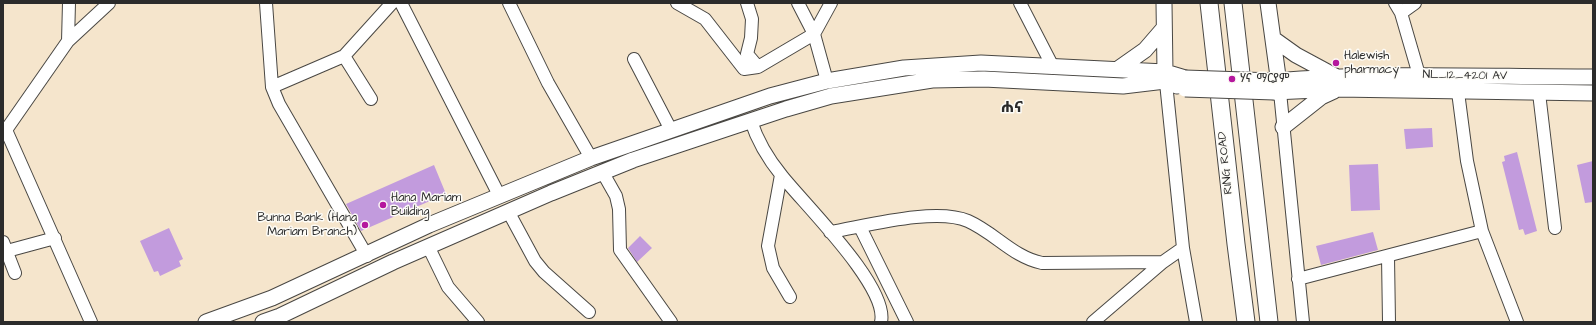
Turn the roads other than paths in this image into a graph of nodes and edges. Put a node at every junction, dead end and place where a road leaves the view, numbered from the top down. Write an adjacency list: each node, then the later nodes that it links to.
1 (69, 3): 21 (street)
2 (109, 3): 21 (street)
3 (266, 3): 32 (street)
4 (392, 3): 22 (street)
5 (401, 3): 47 (street)
6 (509, 3): 44 (street)
7 (677, 3): 25 (street)
8 (747, 3): 25 (street)
9 (798, 3): 19 (street)
10 (831, 3): 19 (street)
11 (1020, 3): 24 (street)
12 (1164, 3): 18 (main road)
13 (1209, 3): 75 (highway, RING ROAD)
14 (1233, 3): 76 (highway, RING ROAD)
15 (1268, 3): 20 (main road)
16 (1415, 3): 17 (street)
17 (1398, 8): 27 (street)
18 (1164, 28): 26 (main road); 28 (main road)
19 (814, 34): 25 (street); 30 (street)
20 (1275, 40): 31 (main road); 33 (main road)
21 (68, 41): 41 (street)
22 (344, 56): 32 (street); 37 (street)
23 (634, 59): 42 (street)
24 (1053, 66): 26 (main road); 30 (main road)
25 (758, 67)
26 (1118, 69): 28 (main road)
27 (1419, 75): 29 (main road, NL_12_4201 AV); 31 (main road, NL_12_4201 AV)
28 (1165, 77): 33 (main road, bridge); 39 (main road); 56 (street)
29 (1593, 77)
30 (827, 81): 38 (main road)
31 (1337, 82): 33 (main road); 34 (main road, NL_12_4201 AV); 40 (main road)
32 (272, 87): 57 (street)
33 (1277, 87): 40 (street)
34 (1458, 92): 35 (main road, NL_12_4201 AV); 51 (street)
35 (1539, 93): 36 (main road, NL_12_4201 AV); 50 (street)
36 (1593, 94)
37 (371, 98)
38 (711, 116): 42 (main road); 43 (main road)
39 (751, 121): 43 (main road); 46 (street)
40 (1283, 127): 61 (street)
41 (5, 128): 53 (street)
42 (671, 130): 44 (main road)
43 (718, 132): 45 (main road)
44 (591, 158): 47 (main road)
45 (603, 173): 48 (main road); 71 (street)
46 (780, 175): 52 (street); 62 (street)
47 (499, 195): 57 (main road)
48 (508, 211): 55 (main road); 64 (street)
49 (860, 227): 52 (street); 59 (street); 73 (street)
50 (1555, 228)
51 (1482, 231): 58 (street); 79 (street)
52 (830, 232): 72 (street)
53 (55, 238): 54 (street); 67 (street)
54 (5, 246): 60 (street)
55 (428, 246): 65 (main road); 70 (street)
56 (1183, 248): 59 (street); 74 (street)
57 (367, 256): 63 (main road)
58 (1388, 257): 61 (street); 78 (street)
59 (1163, 262): 66 (street)
60 (15, 273)
61 (1298, 279): 77 (street)
62 (790, 297)
63 (272, 298): 65 (main road); 68 (main road)
64 (589, 312)
65 (280, 316): 69 (main road)
66 (1100, 320)
67 (91, 322)
68 (206, 322)
69 (263, 322)
70 (478, 322)
71 (670, 322)
72 (881, 322)
73 (907, 322)
74 (1196, 322)
75 (1246, 322)
76 (1269, 322)
77 (1303, 322)
78 (1389, 322)
79 (1517, 322)

